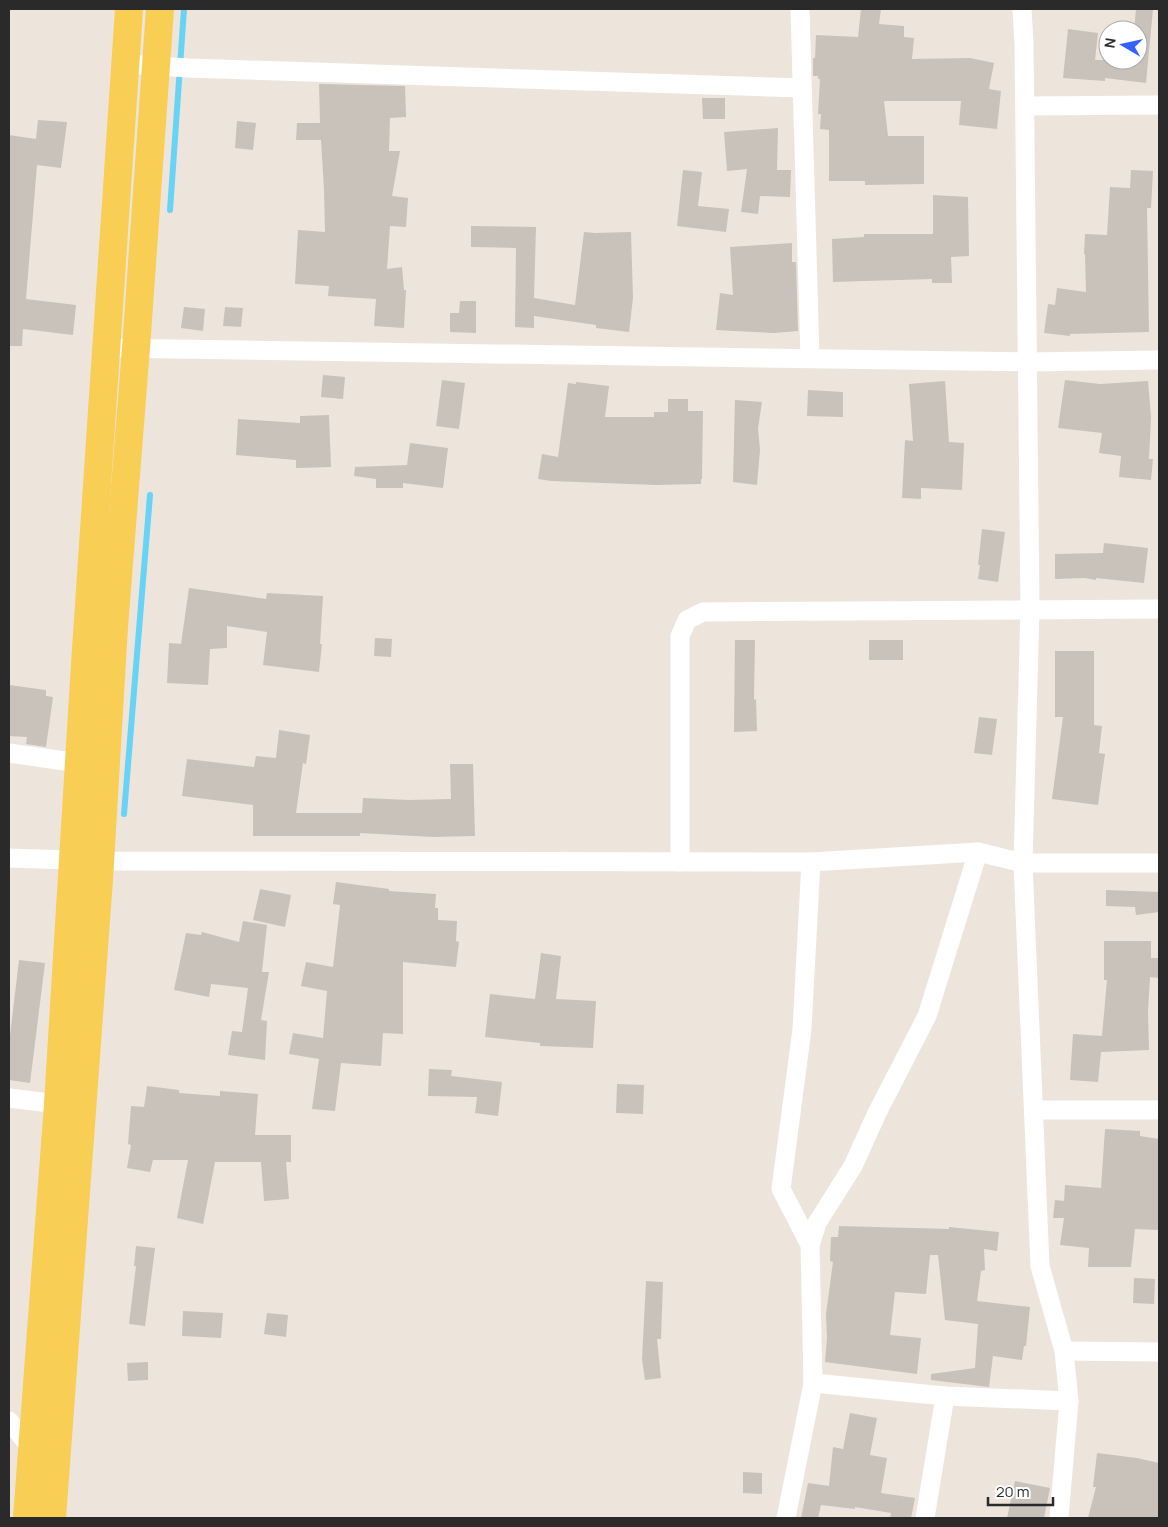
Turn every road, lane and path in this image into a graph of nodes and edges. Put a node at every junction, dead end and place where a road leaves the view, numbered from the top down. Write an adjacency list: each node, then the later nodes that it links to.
1 (129, 9): 5 (main road)
2 (160, 9): 6 (main road)
3 (800, 9): 7 (street)
4 (1022, 9): 9 (street)
5 (124, 64): 6 (street); 10 (main road)
6 (163, 67): 7 (street); 11 (main road)
7 (802, 88): 12 (street)
8 (1159, 105): 9 (street)
9 (1025, 106): 14 (street)
10 (107, 348): 11 (street); 18 (main road)
11 (136, 348): 12 (street); 22 (main road)
12 (810, 358): 14 (street)
13 (1159, 360): 14 (street)
14 (1027, 362): 16 (street)
15 (1159, 609): 16 (street)
16 (1030, 610): 23 (street); 26 (street)
17 (9, 753): 18 (street)
18 (79, 763): 21 (main road)
19 (978, 852): 24 (street); 26 (street); 31 (street)
20 (9, 858): 21 (street)
21 (72, 860): 22 (street); 28 (main road)
22 (100, 861): 23 (street); 40 (main road)
23 (680, 862): 24 (street)
24 (811, 862): 31 (street)
25 (1159, 862): 26 (street)
26 (1023, 863): 29 (street)
27 (9, 1098): 28 (street)
28 (58, 1104): 38 (main road)
29 (1034, 1110): 30 (street); 32 (street)
30 (1159, 1110)
31 (810, 1245): 34 (street)
32 (1064, 1351): 33 (street); 36 (street)
33 (1159, 1352)
34 (813, 1383): 35 (street); 41 (street)
35 (945, 1396): 36 (street); 42 (street)
36 (1068, 1400): 43 (street)
37 (9, 1421): 38 (street)
38 (32, 1449): 39 (main road)
39 (27, 1518)
40 (52, 1518)
41 (786, 1518)
42 (925, 1518)
43 (1059, 1518)

